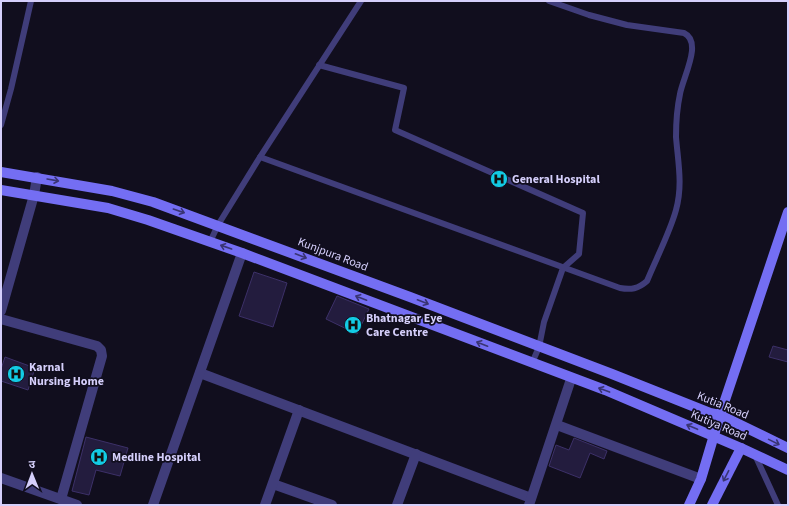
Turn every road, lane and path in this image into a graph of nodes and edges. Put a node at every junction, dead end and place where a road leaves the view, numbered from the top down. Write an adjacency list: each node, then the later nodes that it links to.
1 (31, 1): 5 (lane)
2 (361, 1): 4 (lane)
3 (549, 1): 15 (lane)
4 (320, 65): 6 (lane); 15 (lane)
5 (1, 125)
6 (260, 157): 12 (lane); 15 (lane)
7 (1, 172): 8 (street, Kunjpura Road)
8 (38, 177): 10 (street); 12 (street, Kunjpura Road, one-way to 12)
9 (1, 190): 10 (street)
10 (34, 195): 13 (street); 16 (street)
11 (788, 212): 24 (street)
12 (218, 225): 13 (lane); 18 (street, Kunjpura Road, one-way to 18)
13 (210, 242): 14 (street, one-way to 13)
14 (242, 253): 19 (street, one-way to 14); 20 (street)
15 (563, 268): 18 (lane)
16 (1, 311)
17 (1, 319): 35 (street)
18 (539, 346): 19 (lane); 22 (street, Kunjpura Road)
19 (532, 363): 21 (street)
20 (200, 373): 23 (street); 38 (street)
21 (572, 378): 25 (street); 26 (street, Kutiya Road, one-way to 21)
22 (648, 389): 24 (street, Kutia Road)
23 (299, 410): 29 (street); 34 (street)
24 (720, 415): 26 (street); 28 (street, Kutia Road, one-way to 28)
25 (557, 425): 33 (street); 36 (street)
26 (714, 436): 27 (street, Kutiya Road); 33 (street)
27 (741, 448): 30 (street, Kutiya Road); 43 (street, one-way to 43)
28 (788, 448)
29 (416, 454): 36 (street); 41 (street)
30 (755, 455): 31 (street, Kutiya Road); 44 (lane)
31 (788, 470)
32 (1, 478): 35 (street)
33 (701, 479): 42 (street)
34 (273, 484): 39 (street); 40 (street)
35 (61, 499): 37 (street)
36 (530, 501)
37 (77, 505)
38 (153, 505)
39 (265, 505)
40 (332, 505)
41 (397, 505)
42 (689, 505)
43 (712, 505)
44 (778, 505)

